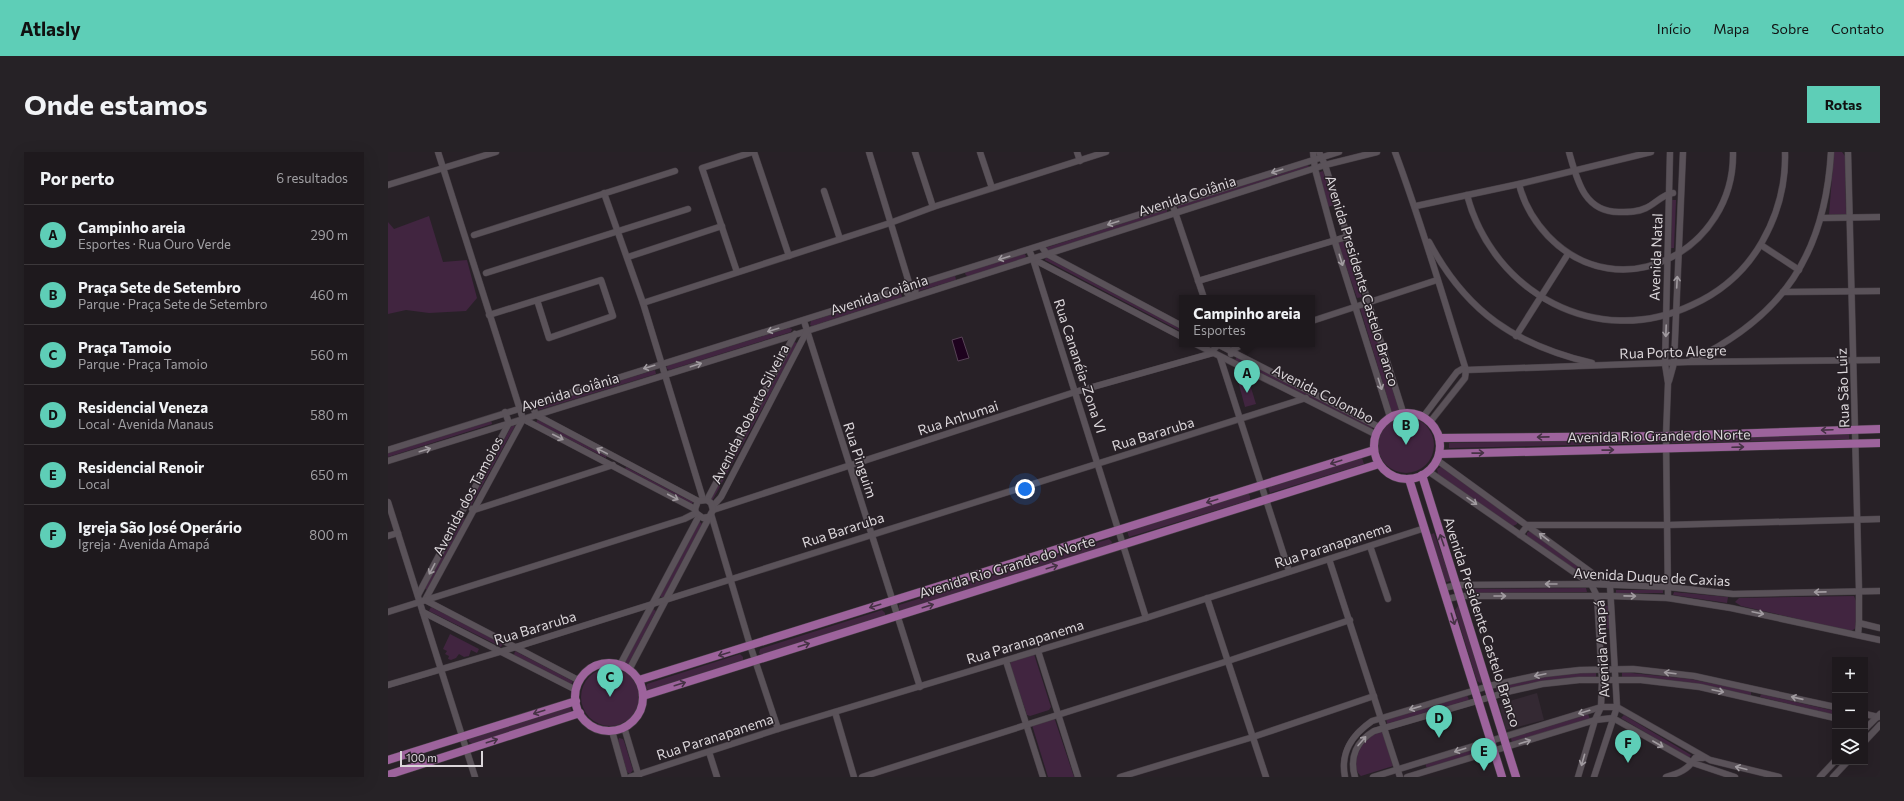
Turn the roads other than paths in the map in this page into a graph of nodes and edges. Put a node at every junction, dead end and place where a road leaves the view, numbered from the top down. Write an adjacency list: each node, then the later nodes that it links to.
1 (438, 152): 24 (street)
2 (496, 152): 24 (street)
3 (753, 152): 47 (street); 60 (street)
4 (869, 152): 46 (street)
5 (915, 152): 38 (street)
6 (980, 152): 30 (street)
7 (1077, 152): 22 (street)
8 (1106, 152): 22 (street)
9 (1313, 152): 21 (street, Avenida Presidente Castelo Branco)
10 (1339, 152): 21 (street, Avenida Goiânia)
11 (1377, 152): 23 (street, Avenida Goiânia)
12 (1396, 152): 37 (street)
13 (1569, 152): 26 (street)
14 (1651, 152): 26 (street)
15 (1670, 152): 32 (street, Avenida Natal)
16 (1683, 152): 34 (street, Avenida Natal)
17 (1733, 152): 59 (street)
18 (1785, 152): 54 (street)
19 (1831, 152): 43 (street)
20 (1848, 152): 44 (street, Rua São Luiz)
21 (1318, 156): 23 (street, Avenida Presidente Castelo Branco); 25 (street, Avenida Presidente Castelo Branco); 36 (street, Avenida Goiânia, one-way to 36)
22 (1080, 161): 30 (street)
23 (1325, 165): 25 (street, Avenida Goiânia); 39 (street, Avenida Presidente Castelo Branco)
24 (443, 167): 29 (street); 83 (street)
25 (1315, 169): 41 (street, Avenida Presidente Castelo Branco); 42 (street, Avenida Goiânia)
26 (1574, 170): 28 (street); 32 (street)
27 (675, 171): 33 (street)
28 (1519, 184): 35 (street); 58 (street)
29 (388, 185)
30 (992, 188): 38 (street)
31 (824, 191): 52 (street)
32 (1670, 192): 34 (street); 63 (street, Avenida Natal)
33 (604, 193): 48 (street); 49 (street)
34 (1680, 193): 59 (street, Avenida Natal)
35 (1467, 195): 37 (street); 77 (street)
36 (1173, 204): 42 (street); 55 (street, Avenida Goiânia, one-way to 55)
37 (1416, 206): 50 (street)
38 (933, 207): 46 (street)
39 (1338, 208): 41 (street); 51 (street, Avenida Presidente Castelo Branco)
40 (688, 209): 48 (street)
41 (1327, 211): 53 (street, Avenida Presidente Castelo Branco)
42 (1176, 212): 57 (street, Avenida Goiânia); 68 (street)
43 (1822, 218): 44 (street); 64 (street)
44 (1851, 218): 45 (street); 74 (street, Rua São Luiz)
45 (1880, 218)
46 (890, 223): 52 (street); 71 (street)
47 (722, 226): 61 (street); 67 (street)
48 (617, 231): 61 (street); 66 (street)
49 (474, 234)
50 (1425, 234): 69 (street); 92 (street)
51 (1346, 237): 53 (street); 80 (street, Avenida Presidente Castelo Branco)
52 (840, 239): 60 (street)
53 (1334, 239): 68 (street); 81 (street, Avenida Presidente Castelo Branco, one-way to 81)
54 (1761, 245): 64 (street); 82 (street)
55 (1041, 246): 56 (street, Avenida Goiânia); 57 (street)
56 (1029, 250): 62 (street, Rua Cananéia-Zona VI); 65 (street, Avenida Goiânia, one-way to 65)
57 (1047, 254): 62 (street, Avenida Goiânia); 88 (street)
58 (1568, 254): 63 (street); 77 (street)
59 (1678, 255): 63 (street); 82 (street, Avenida Natal, one-way to 59)
60 (789, 256): 67 (street)
61 (628, 257): 79 (street)
62 (1033, 259): 70 (street, Avenida Goiânia); 91 (street); 111 (street, Rua Cananéia-Zona VI)
63 (1669, 260): 84 (street, Avenida Natal)
64 (1799, 270): 73 (street)
65 (960, 271): 70 (street); 71 (street, Avenida Goiânia)
66 (486, 272)
67 (737, 272): 79 (street)
68 (1198, 280): 75 (street)
69 (1437, 280): 80 (street); 108 (street)
70 (963, 281): 76 (street, Avenida Goiânia)
71 (910, 286): 76 (street); 86 (street, Avenida Goiânia)
72 (1880, 291): 74 (street)
73 (1784, 292): 74 (street); 103 (street)
74 (1852, 292): 102 (street, Rua São Luiz)
75 (1203, 295)
76 (913, 296): 89 (street, Avenida Goiânia)
77 (1540, 297): 84 (street); 92 (street)
78 (537, 300): 78 (street); 83 (street)
79 (643, 303): 104 (street)
80 (1369, 303): 81 (street); 116 (street, Avenida Presidente Castelo Branco)
81 (1355, 307): 85 (street); 118 (street, Avenida Presidente Castelo Branco, one-way to 118)
82 (1676, 313): 84 (street); 105 (street, Avenida Natal)
83 (490, 314): 114 (street)
84 (1666, 316): 106 (street, Avenida Natal, one-way to 106)
85 (1315, 320)
86 (804, 321): 87 (street, Avenida Goiânia); 89 (street, Rua Pinguim)
87 (792, 324): 90 (street); 104 (street, Avenida Goiânia, one-way to 104)
88 (1179, 324)
89 (807, 331): 90 (street, Avenida Goiânia); 139 (street, Rua Pinguim); 148 (street, Avenida Roberto Silveira)
90 (795, 334): 109 (street, Avenida Goiânia, one-way to 90); 143 (street, Avenida Roberto Silveira)
91 (1179, 335)
92 (1516, 336): 107 (street)
93 (1202, 347): 98 (street, Avenida Colombo)
94 (1216, 347): 98 (street)
95 (1224, 347): 97 (street, Avenida Colombo)
96 (1238, 347): 97 (street)
97 (1231, 351): 100 (street); 124 (street, Avenida Colombo)
98 (1213, 353): 99 (street, Avenida Colombo); 111 (street, Rua Anhumai)
99 (1220, 357): 100 (street, Avenida Colombo); 120 (street)
100 (1227, 360): 112 (street, Avenida Colombo)
101 (1880, 360): 102 (street, Rua Porto Alegre)
102 (1854, 361): 103 (street, Rua Porto Alegre); 125 (street, Rua São Luiz)
103 (1688, 362): 105 (street, Rua Porto Alegre)
104 (662, 363): 109 (street); 113 (street, Avenida Goiânia, one-way to 113)
105 (1674, 363): 106 (street, Rua Porto Alegre); 110 (street, Avenida Natal)
106 (1665, 364): 107 (street, Rua Porto Alegre); 110 (street, Avenida Natal)
107 (1602, 366): 108 (street, Rua Porto Alegre)
108 (1466, 370): 121 (street); 121 (street)
109 (666, 375): 117 (street, Avenida Goiânia); 143 (street)
110 (1668, 383): 126 (street)
111 (1075, 392): 136 (street, Rua Cananéia-Zona VI); 139 (street, Rua Anhumai)
112 (1306, 398): 120 (street, Rua Bararuba); 124 (street, Avenida Colombo)
113 (532, 404): 114 (street, Avenida Goiânia); 117 (street)
114 (519, 408): 115 (street, Avenida Goiânia); 119 (street)
115 (505, 412): 122 (street); 131 (street, Avenida Goiânia)
116 (1403, 412): 118 (main road); 121 (main road)
117 (536, 415): 119 (street, Avenida Goiânia); 134 (street, one-way to 117)
118 (1390, 417): 124 (main road)
119 (523, 419): 122 (street, Avenida Goiânia); 138 (street, one-way to 138); 147 (street, Avenida dos Tamoios)
120 (1239, 419): 136 (street, Rua Bararuba); 142 (street)
121 (1426, 419): 127 (main road)
122 (510, 423): 135 (street, Avenida Goiânia, one-way to 122); 146 (street, Avenida dos Tamoios)
123 (1880, 429): 125 (main road, Avenida Rio Grande do Norte)
124 (1377, 430): 132 (main road)
125 (1856, 430): 126 (main road, Avenida Rio Grande do Norte, one-way to 126); 129 (street, Rua São Luiz)
126 (1666, 436): 127 (main road, Avenida Rio Grande do Norte, one-way to 127); 130 (street)
127 (1439, 438): 133 (main road)
128 (1880, 443): 129 (main road, Avenida Rio Grande do Norte)
129 (1856, 444): 130 (main road, Avenida Rio Grande do Norte, one-way to 129); 150 (street, Rua São Luiz)
130 (1667, 449): 133 (main road, Avenida Rio Grande do Norte, one-way to 130); 154 (street)
131 (388, 450)
132 (1374, 450): 137 (main road); 142 (main road, Avenida Rio Grande do Norte, one-way to 142)
133 (1438, 457): 140 (main road); 153 (street, Avenida Amapá)
134 (617, 459): 138 (street); 143 (street)
135 (388, 461)
136 (1098, 463): 156 (street, Rua Cananéia-Zona VI); 158 (street, Rua Bararuba)
137 (1379, 464): 141 (main road); 144 (main road, Avenida Rio Grande do Norte)
138 (613, 466): 147 (street); 149 (street, one-way to 149)
139 (849, 466): 148 (street, Rua Anhumai); 158 (street, Rua Pinguim)
140 (1425, 473): 141 (main road); 152 (main road, Avenida Presidente Castelo Branco); 159 (street, Avenida Amapá, one-way to 159)
141 (1409, 479): 155 (main road, Avenida Presidente Castelo Branco)
142 (1261, 486): 144 (street); 156 (main road, Avenida Rio Grande do Norte, one-way to 156)
143 (703, 500): 148 (street); 149 (street, Avenida Roberto Silveira)
144 (1266, 500): 161 (main road, Avenida Rio Grande do Norte); 164 (street)
145 (388, 502): 157 (street)
146 (465, 506): 147 (street); 174 (street, Avenida dos Tamoios, one-way to 174)
147 (474, 510): 183 (street, Avenida dos Tamoios)
148 (711, 512): 149 (street); 165 (street); 180 (street, Avenida Roberto Silveira)
149 (696, 513): 183 (street); 185 (street)
150 (1858, 519): 151 (street); 154 (street); 171 (street, Rua São Luiz)
151 (1880, 519)
152 (1436, 524): 155 (main road); 167 (main road, Avenida Presidente Castelo Branco, one-way to 152)
153 (1528, 525): 154 (street); 159 (street); 168 (street, Avenida Amapá, one-way to 153)
154 (1668, 525): 169 (street)
155 (1425, 528): 162 (street, Rua Paranapanema); 170 (main road, Avenida Presidente Castelo Branco)
156 (1120, 530): 161 (street, Rua Cananéia-Zona VI); 184 (main road, Avenida Rio Grande do Norte)
157 (398, 533): 160 (street); 174 (street)
158 (871, 534): 165 (street, Rua Bararuba); 184 (street, Rua Pinguim)
159 (1520, 535): 166 (street, Avenida Amapá)
160 (388, 536)
161 (1124, 544): 189 (main road, Avenida Rio Grande do Norte, one-way to 161); 190 (street, Rua Cananéia-Zona VI)
162 (1370, 546): 163 (street, Rua Paranapanema); 181 (street)
163 (1329, 559): 164 (street, Rua Paranapanema); 191 (street)
164 (1289, 571): 178 (street, Rua Paranapanema)
165 (730, 579): 180 (street, Rua Bararuba); 198 (street)
166 (1591, 584): 167 (street, Avenida Duque de Caxias, one-way to 167); 168 (street, Avenida Duque de Caxias); 176 (street, Avenida Amapá)
167 (1457, 585): 170 (street, Avenida Duque de Caxias); 175 (main road, Avenida Presidente Castelo Branco)
168 (1610, 586): 169 (street, Avenida Duque de Caxias); 177 (street, Avenida Amapá)
169 (1668, 587): 173 (street, Avenida Duque de Caxias); 179 (street)
170 (1444, 588): 182 (main road, Avenida Presidente Castelo Branco)
171 (1859, 591): 172 (street, Avenida Duque de Caxias); 173 (street, Avenida Duque de Caxias, one-way to 173); 192 (street, Rua São Luiz)
172 (1880, 591)
173 (1733, 594): 186 (street)
174 (418, 595): 183 (street)
175 (1461, 596): 176 (street, Avenida Duque de Caxias, one-way to 176); 182 (street, Avenida Duque de Caxias); 215 (main road, Avenida Presidente Castelo Branco)
176 (1596, 596): 177 (street, Avenida Duque de Caxias); 195 (street, Avenida Amapá)
177 (1612, 596): 179 (street, Avenida Duque de Caxias, one-way to 179); 194 (street, Avenida Amapá)
178 (1206, 598): 190 (street, Rua Paranapanema); 204 (street)
179 (1668, 598): 186 (street, Avenida Duque de Caxias)
180 (667, 599): 185 (street, Rua Bararuba); 208 (street, Avenida Roberto Silveira)
181 (1388, 599)
182 (1447, 599): 219 (main road, Avenida Presidente Castelo Branco, one-way to 219)
183 (422, 601): 187 (street); 188 (street); 199 (street)
184 (892, 601): 189 (street, Rua Pinguim); 198 (main road, Avenida Rio Grande do Norte, one-way to 198)
185 (652, 603): 199 (street, Rua Bararuba); 205 (street)
186 (1731, 608): 196 (street, Avenida Duque de Caxias, one-way to 196)
187 (388, 612)
188 (423, 612): 200 (street); 206 (street)
189 (896, 616): 202 (main road, Avenida Rio Grande do Norte, one-way to 189); 216 (street, Rua Pinguim)
190 (1146, 618): 201 (street, Rua Paranapanema)
191 (1350, 620): 204 (street); 221 (street)
192 (1860, 623): 193 (street); 196 (street)
193 (1880, 628)
194 (1613, 633): 195 (street); 207 (street, Avenida Amapá)
195 (1599, 634): 209 (street, Avenida Amapá)
196 (1858, 635): 197 (street, Avenida Duque de Caxias)
197 (1880, 640)
198 (750, 645): 202 (street); 210 (main road, Avenida Rio Grande do Norte, one-way to 210)
199 (516, 647): 200 (street, Rua Bararuba); 213 (street)
200 (502, 651): 206 (street, Rua Bararuba); 218 (street)
201 (1038, 651): 203 (street, Rua Paranapanema); 232 (street)
202 (755, 660): 220 (main road, Avenida Rio Grande do Norte, one-way to 202); 244 (street)
203 (1006, 661): 216 (street, Rua Paranapanema); 239 (street)
204 (1228, 661): 232 (street); 248 (street)
205 (620, 665): 208 (main road); 213 (main road)
206 (441, 668): 214 (street, Rua Bararuba); 246 (street)
207 (1614, 669): 209 (street); 212 (street, Avenida Amapá); 217 (street, one-way to 207)
208 (629, 670): 210 (main road)
209 (1601, 670): 211 (street, Avenida Amapá); 215 (street, one-way to 215)
210 (639, 680): 220 (main road)
211 (1602, 680): 212 (street); 222 (street); 227 (street, Avenida Amapá)
212 (1614, 680): 223 (street, one-way to 223); 228 (street, Avenida Amapá)
213 (580, 681): 218 (main road)
214 (388, 685)
215 (1489, 686): 219 (street); 222 (main road, Avenida Presidente Castelo Branco)
216 (920, 687): 229 (street, Rua Paranapanema)
217 (1757, 689): 223 (street); 226 (street, one-way to 217)
218 (576, 690): 224 (main road)
219 (1475, 690): 225 (main road, Avenida Presidente Castelo Branco); 235 (street, one-way to 235)
220 (643, 696): 240 (main road)
221 (1374, 696): 235 (street); 248 (street)
222 (1492, 696): 225 (street); 247 (main road, Avenida Presidente Castelo Branco)
223 (1754, 699): 234 (street)
224 (576, 701): 230 (main road); 246 (main road, one-way to 246)
225 (1478, 701): 241 (street); 250 (main road, Avenida Presidente Castelo Branco)
226 (1832, 706)
227 (1601, 707): 228 (street); 237 (street, Avenida Amapá); 247 (street, one-way to 247)
228 (1617, 707): 236 (street, Avenida Amapá); 256 (street)
229 (835, 712): 244 (street, Rua Paranapanema); 271 (street)
230 (580, 713): 245 (main road); 252 (main road, one-way to 230)
231 (1868, 714): 233 (street)
232 (1059, 715): 239 (street); 274 (street)
233 (1879, 716): 238 (street)
234 (1832, 717)
235 (1382, 718): 241 (street); 277 (street)
236 (1613, 718): 237 (street); 258 (street, one-way to 258); 265 (street, Avenida Amapá)
237 (1595, 720): 251 (street, one-way to 237); 284 (street, Avenida Amapá, one-way to 284)
238 (1868, 725)
239 (1028, 726): 272 (street); 273 (street)
240 (624, 727): 245 (main road); 264 (street)
241 (1384, 727): 261 (street); 278 (street, one-way to 241)
242 (1868, 727): 243 (street)
243 (1879, 727): 249 (street)
244 (778, 729): 254 (street, Rua Paranapanema)
245 (612, 731): 268 (street)
246 (463, 736): 252 (street); 255 (main road)
247 (1505, 736): 250 (street); 251 (main road, Avenida Presidente Castelo Branco)
248 (1253, 737): 275 (street); 276 (street)
249 (1868, 738)
250 (1491, 740): 253 (main road, Avenida Presidente Castelo Branco); 257 (street, one-way to 257)
251 (1508, 747): 253 (street); 283 (main road, Avenida Presidente Castelo Branco)
252 (467, 749): 263 (main road); 267 (street)
253 (1494, 751): 262 (street); 282 (main road, Avenida Presidente Castelo Branco)
254 (709, 752): 264 (street, Rua Paranapanema); 270 (street)
255 (388, 760)
256 (1710, 760): 258 (street); 266 (street, one-way to 256)
257 (1421, 762): 261 (street); 262 (street)
258 (1693, 763): 285 (street); 286 (street)
259 (1832, 764): 288 (street)
260 (1844, 765): 289 (street)
261 (1398, 769): 279 (street); 280 (street)
262 (1424, 774): 281 (street)
263 (388, 775)
264 (639, 776): 269 (street, Rua Paranapanema)
265 (1594, 776)
266 (1768, 776): 287 (street)
267 (475, 777)
268 (625, 777)
269 (630, 777)
270 (717, 777)
271 (854, 777)
272 (862, 777)
273 (1043, 777)
274 (1078, 777)
275 (1120, 777)
276 (1266, 777)
277 (1344, 777)
278 (1355, 777)
279 (1373, 777)
280 (1400, 777)
281 (1407, 777)
282 (1502, 777)
283 (1516, 777)
284 (1578, 777)
285 (1666, 777)
286 (1734, 777)
287 (1779, 777)
288 (1820, 777)
289 (1833, 777)

